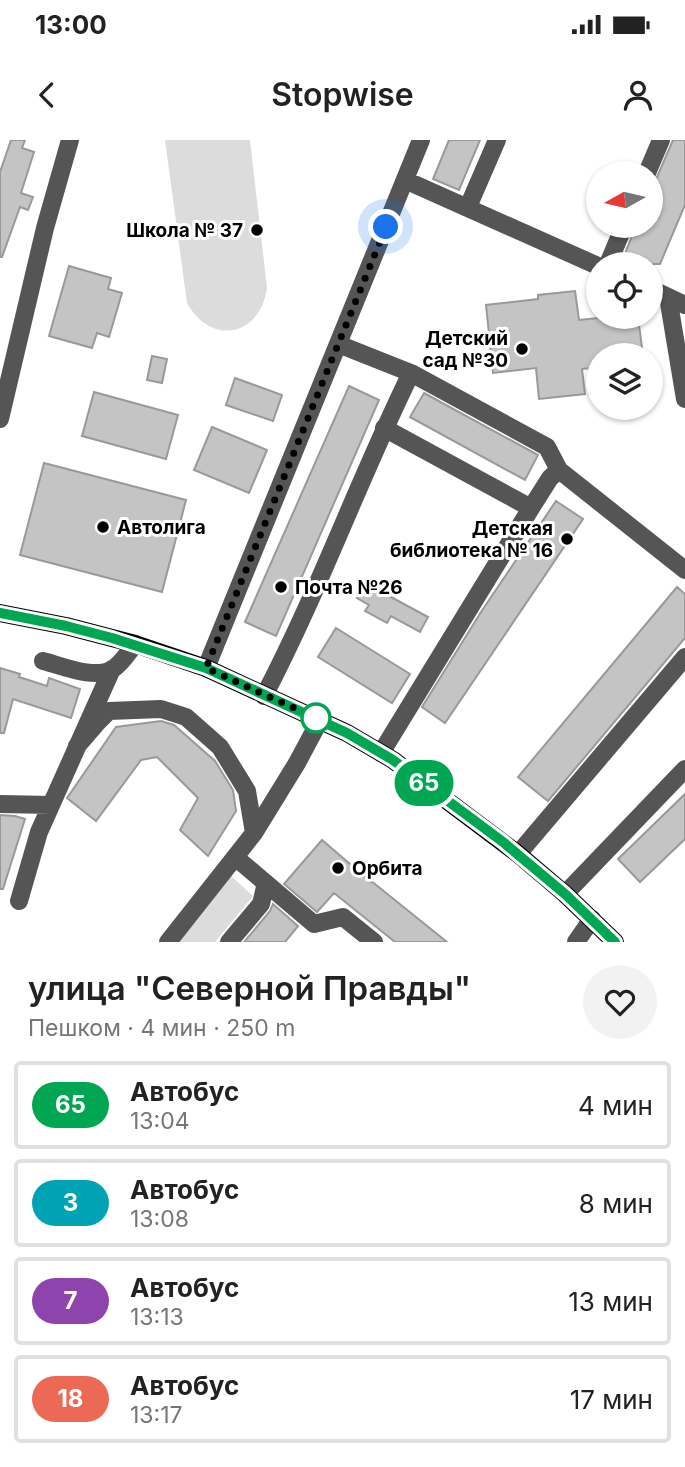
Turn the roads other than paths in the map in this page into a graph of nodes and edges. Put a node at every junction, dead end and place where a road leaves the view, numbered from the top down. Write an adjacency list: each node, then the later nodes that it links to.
1 (70, 140): 13 (street)
2 (421, 140): 6 (street)
3 (497, 140): 7 (street)
4 (661, 140): 5 (street)
5 (652, 161)
6 (405, 180): 7 (street); 12 (street)
7 (468, 208): 8 (street)
8 (586, 261)
9 (663, 295): 10 (street)
10 (668, 297): 11 (street); 15 (street)
11 (685, 305)
12 (338, 344): 14 (street); 25 (street)
13 (8, 353): 16 (street)
14 (411, 373): 17 (street); 18 (street)
15 (685, 399)
16 (0, 419)
17 (384, 428): 19 (street); 27 (street)
18 (559, 470): 19 (street); 20 (street)
19 (531, 508): 30 (street)
20 (685, 570)
21 (0, 613): 22 (main road)
22 (135, 644): 25 (main road); 26 (street)
23 (685, 657): 35 (street)
24 (43, 661): 26 (street)
25 (206, 668): 27 (main road)
26 (112, 669): 29 (street)
27 (264, 696): 28 (main road)
28 (320, 720): 30 (main road); 34 (street)
29 (77, 746): 33 (street); 34 (street)
30 (381, 753): 35 (main road)
31 (685, 769): 38 (street)
32 (0, 804): 33 (street)
33 (51, 806): 39 (street)
34 (254, 833): 36 (street)
35 (518, 854): 38 (main road)
36 (235, 857): 37 (street); 41 (street)
37 (266, 883): 42 (street); 43 (street)
38 (565, 894): 40 (main road)
39 (19, 901)
40 (592, 919): 44 (street); 45 (main road)
41 (168, 942)
42 (229, 942)
43 (374, 942)
44 (576, 942)
45 (615, 942)

